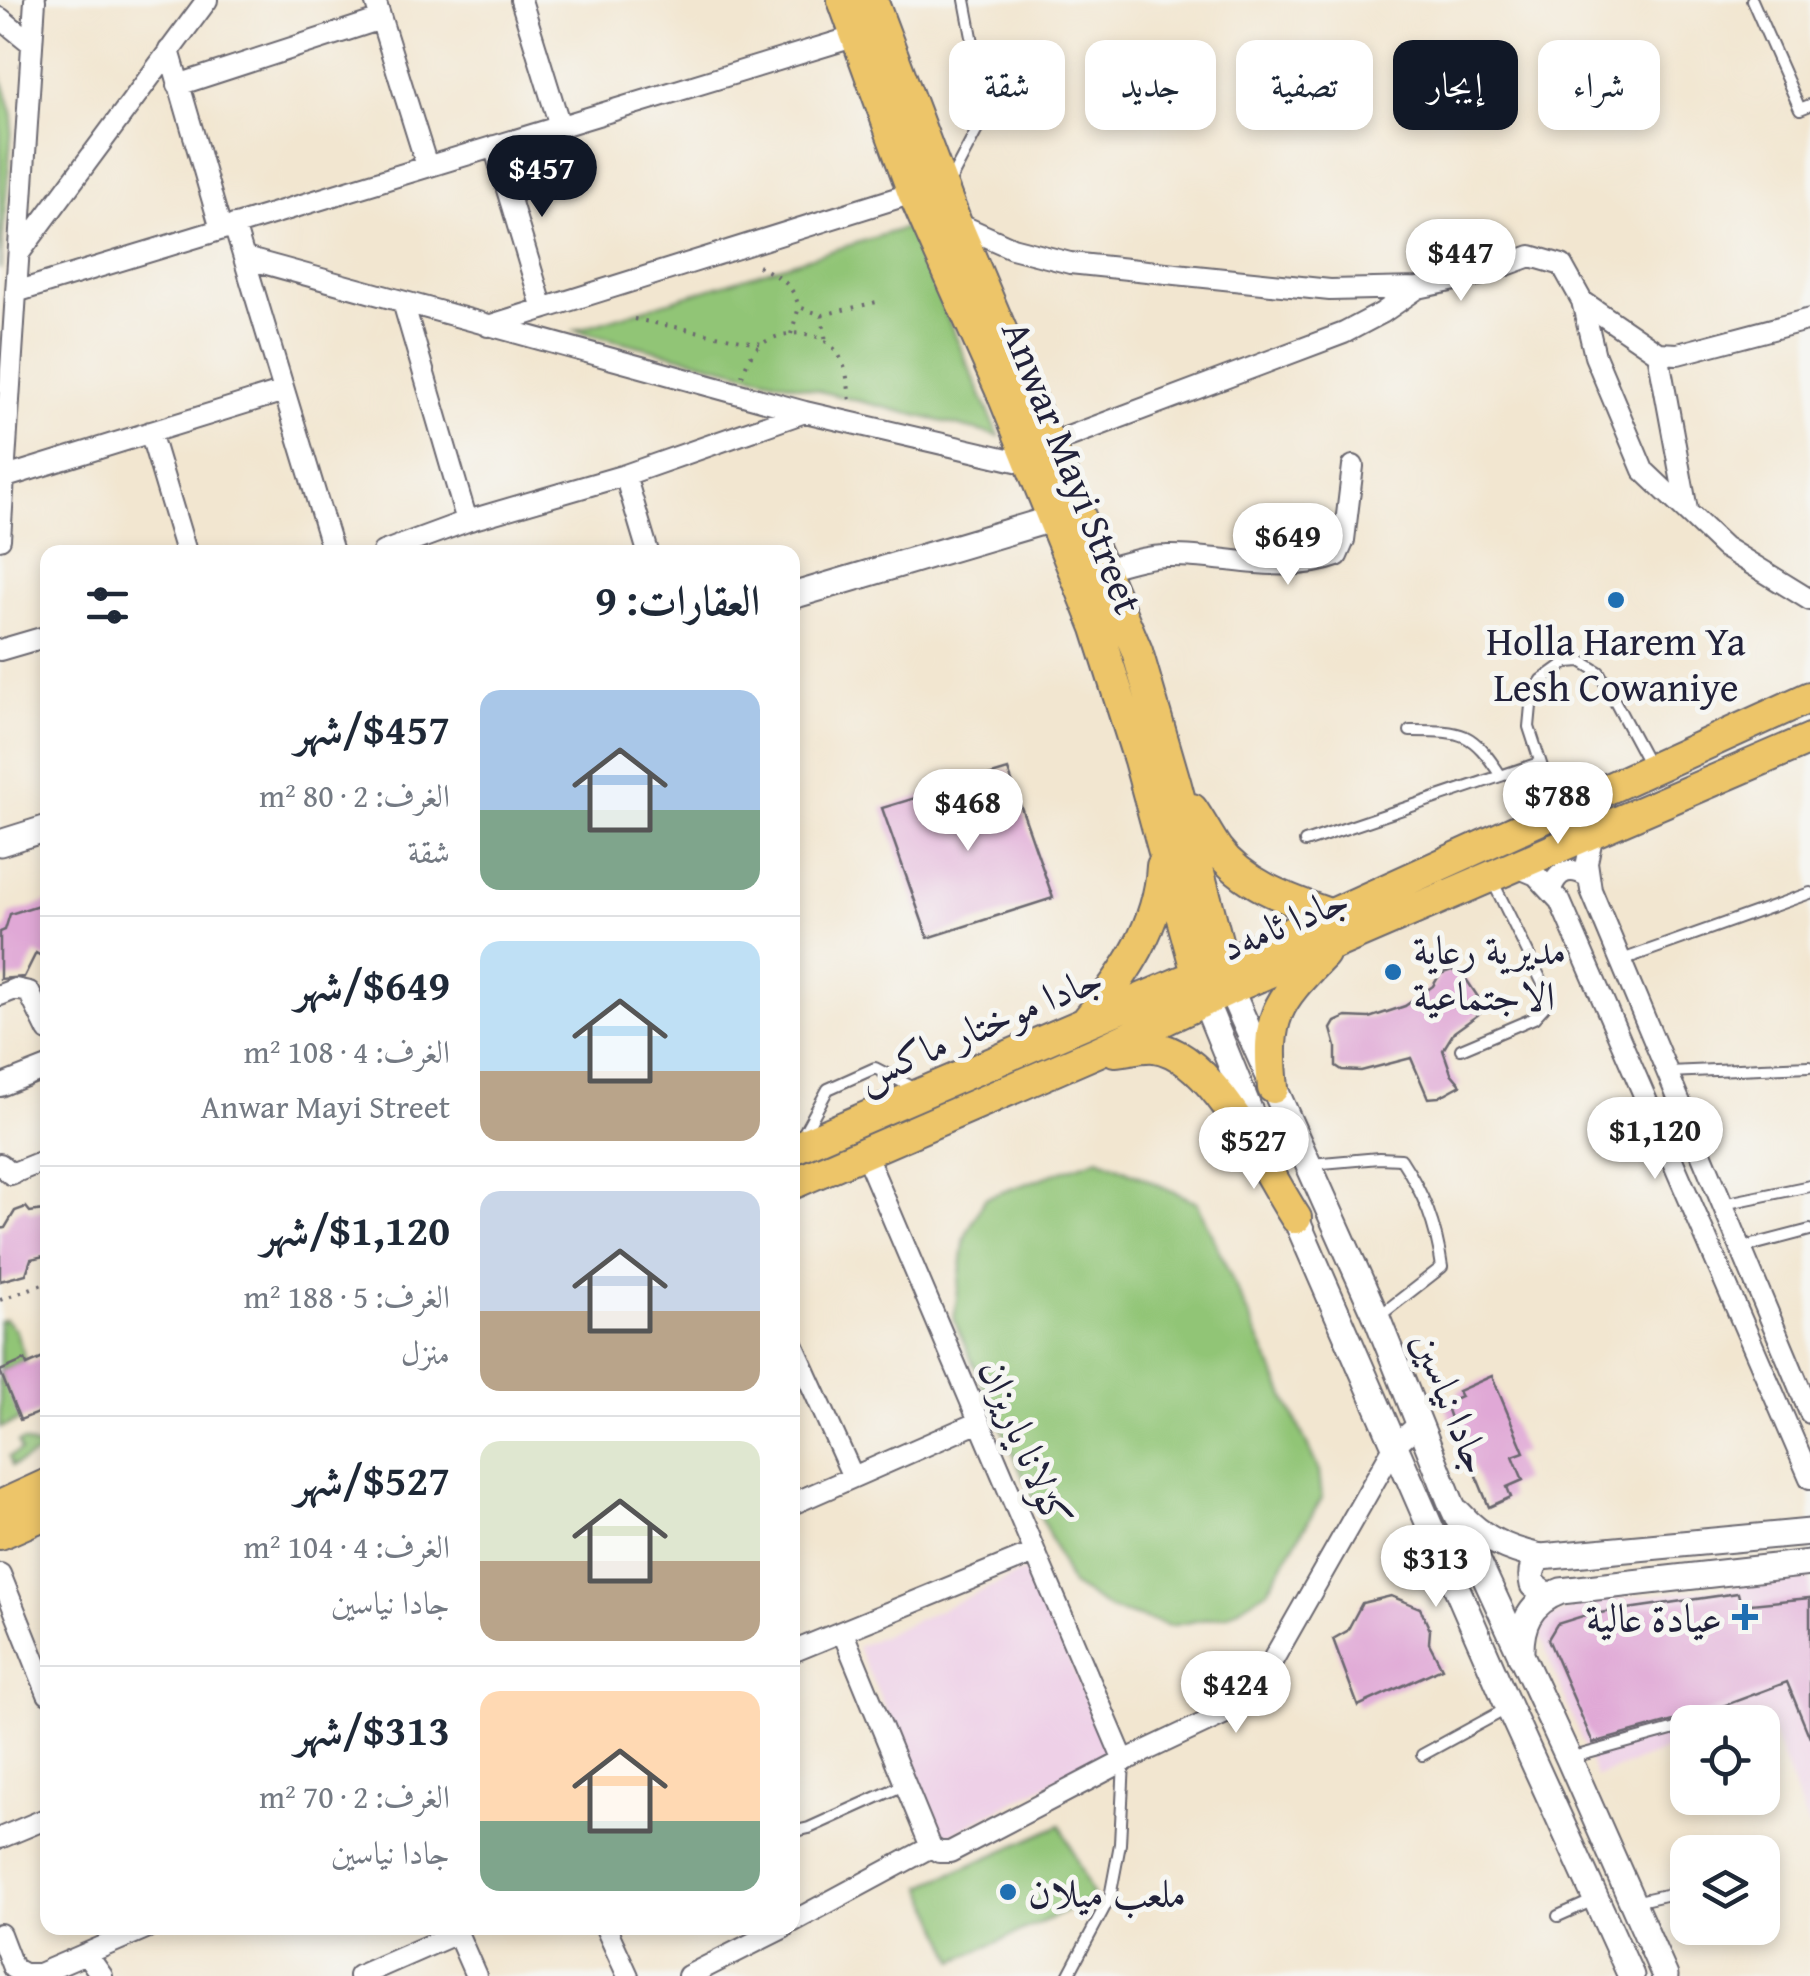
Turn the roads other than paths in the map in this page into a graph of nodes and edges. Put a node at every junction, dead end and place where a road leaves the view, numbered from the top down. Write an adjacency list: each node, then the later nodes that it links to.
1 (35, 0): 11 (street)
2 (206, 0): 12 (street)
3 (521, 0): 15 (street)
4 (843, 0): 10 (main road, Anwar Mayi Street)
5 (872, 0): 19 (main road, Anwar Mayi Street)
6 (965, 0): 19 (lane)
7 (1752, 0): 14 (lane)
8 (378, 10): 13 (street); 17 (street)
9 (0, 18): 11 (street)
10 (857, 36): 15 (street); 18 (main road, Anwar Mayi Street)
11 (31, 42): 22 (street)
12 (169, 50): 13 (street); 22 (street)
13 (178, 85): 21 (street)
14 (1810, 104)
15 (560, 126): 16 (street)
16 (494, 146): 17 (street); 28 (street)
17 (427, 166): 21 (street)
18 (913, 192): 28 (street); 35 (main road, Anwar Mayi Street)
19 (945, 192): 20 (main road, Anwar Mayi Street)
20 (956, 223): 24 (street); 35 (main road, Anwar Mayi Street)
21 (228, 227): 23 (street); 25 (street)
22 (19, 254): 25 (street)
23 (245, 258): 27 (street); 32 (street)
24 (1418, 288): 26 (street); 35 (street)
25 (16, 292): 38 (street)
26 (1582, 300): 31 (street); 39 (street)
27 (403, 302): 30 (street); 41 (street)
28 (543, 309): 30 (street)
29 (1810, 319): 31 (street)
30 (488, 326): 33 (street)
31 (1658, 352): 39 (street)
32 (284, 391): 34 (street); 44 (street)
33 (805, 412): 35 (street); 37 (street)
34 (150, 432): 38 (street); 43 (street)
35 (1042, 454): 40 (main road, Anwar Mayi Street); 47 (main road, Anwar Mayi Street)
36 (1353, 466): 47 (street)
37 (625, 476): 41 (street); 46 (street)
38 (6, 477): 42 (street)
39 (1687, 510): 49 (street)
40 (1055, 518): 48 (street); 64 (main road, Anwar Mayi Street)
41 (467, 521): 45 (street)
42 (0, 539)
43 (184, 545)
44 (331, 545)
45 (402, 545)
46 (646, 545)
47 (1104, 569): 58 (main road, Anwar Mayi Street)
48 (800, 594)
49 (1810, 600)
50 (40, 638): 51 (street)
51 (0, 650)
52 (1810, 697): 56 (main road, جادا ئامەد)
53 (1410, 731): 57 (lane)
54 (1810, 738): 61 (main road, جادا ئامەد)
55 (1539, 763): 56 (lane); 57 (lane); 59 (lane)
56 (1651, 770): 59 (main road, جادا ئامەد)
57 (1501, 776): 62 (lane)
58 (1176, 785): 69 (main road); 71 (main road, Anwar Mayi Street)
59 (1557, 812): 69 (main road, جادا ئامەد)
60 (40, 830): 63 (street)
61 (1594, 833): 65 (main road, جادا ئامەد); 66 (street)
62 (1305, 842)
63 (0, 843)
64 (1162, 848): 71 (main road, Anwar Mayi Street); 74 (main road)
65 (1504, 872): 67 (street); 69 (main road, جادا ئامەد); 75 (lane)
66 (1588, 877): 67 (street); 70 (street)
67 (1552, 889): 101 (street)
68 (1810, 893): 70 (lane)
69 (1332, 930): 71 (main road, جادا ئامەد); 80 (main road)
70 (1622, 960): 78 (street)
71 (1214, 982): 74 (main road, جادا موختار ماكس); 80 (street, جادا نیاسین); 91 (street, جادا نیاسین)
72 (0, 995): 73 (street)
73 (40, 1013)
74 (1090, 1039): 81 (main road, جادا موختار ماكس); 84 (main road); 91 (main road)
75 (1461, 1049)
76 (1810, 1066): 78 (lane)
77 (40, 1070): 79 (street)
78 (1668, 1072): 90 (street)
79 (0, 1086)
80 (1274, 1088): 87 (street, جادا نیاسین)
81 (926, 1094): 82 (lane); 83 (main road, جادا موختار ماكس)
82 (800, 1138)
83 (800, 1146)
84 (865, 1153): 88 (main road); 97 (street, کۆلانا یاریزان)
85 (40, 1162): 86 (street)
86 (0, 1164)
87 (1308, 1164): 94 (street, جادا نیاسین); 94 (lane)
88 (800, 1181)
89 (1810, 1186): 90 (lane)
90 (1723, 1204): 93 (street)
91 (1296, 1218): 99 (street, جادا نیاسین)
92 (1810, 1230): 93 (lane)
93 (1741, 1248): 96 (street)
94 (1377, 1318): 98 (street, جادا نیاسین)
95 (800, 1361): 100 (street)
96 (1810, 1413)
97 (979, 1422): 100 (street); 108 (street, کۆلانا یاریزان)
98 (1418, 1424): 99 (street); 104 (street, جادا نیاسین)
99 (1394, 1445): 117 (street, جادا نیاسین); 121 (street)
100 (853, 1477): 103 (street)
101 (1810, 1478)
102 (40, 1489): 105 (main road)
103 (800, 1500)
104 (1451, 1504): 109 (street); 115 (street, جادا نیاسین)
105 (0, 1512): 106 (main road)
106 (40, 1513)
107 (1810, 1532): 109 (street)
108 (1034, 1553): 113 (street); 121 (street, کۆلانا یاریزان)
109 (1542, 1557): 112 (street)
110 (1810, 1563): 112 (street)
111 (0, 1574): 116 (street)
112 (1548, 1596): 115 (street)
113 (844, 1633): 114 (street); 122 (street)
114 (800, 1649)
115 (1521, 1656): 120 (street, جادا نیاسین)
116 (40, 1665)
117 (1509, 1708): 119 (lane); 128 (street, جادا نیاسین)
118 (1670, 1731): 120 (lane)
119 (1422, 1754)
120 (1570, 1758): 129 (street, جادا نیاسین)
121 (1124, 1761): 126 (street); 145 (lane)
122 (904, 1785): 124 (lane); 126 (street)
123 (40, 1821): 125 (street)
124 (800, 1830)
125 (0, 1838)
126 (930, 1847): 131 (street)
127 (1670, 1894): 129 (lane)
128 (1595, 1899): 130 (lane); 146 (street, جادا نیاسین)
129 (1633, 1902): 147 (street, جادا نیاسین)
130 (1558, 1916)
131 (800, 1918)
132 (0, 1934): 139 (street)
133 (131, 1935): 138 (street)
134 (445, 1935): 141 (street)
135 (458, 1935): 142 (street)
136 (609, 1935): 143 (street)
137 (769, 1935): 144 (street)
138 (87, 1955): 139 (street); 140 (street)
139 (24, 1974)
140 (102, 1976)
141 (359, 1976)
142 (476, 1976)
143 (628, 1976)
144 (688, 1976)
145 (1068, 1976)
146 (1631, 1976)
147 (1665, 1976)

